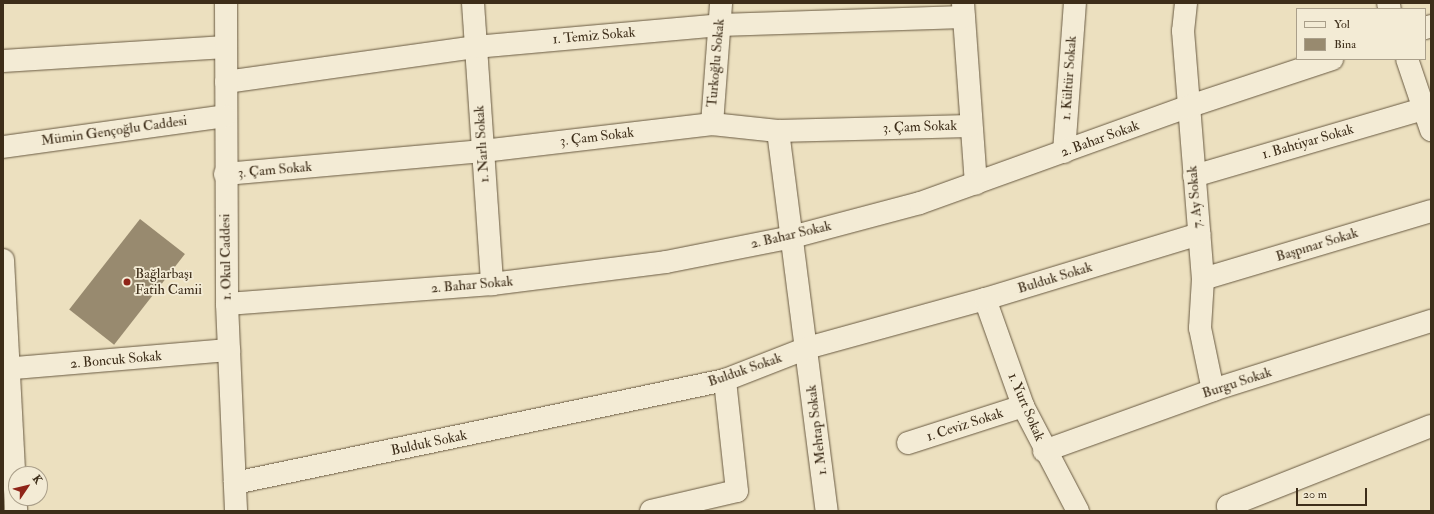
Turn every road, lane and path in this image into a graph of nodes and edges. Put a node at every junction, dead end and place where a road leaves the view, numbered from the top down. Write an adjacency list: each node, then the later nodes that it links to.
1 (226, 3): 9 (street, 1. Okul Caddesi)
2 (473, 3): 8 (street, 1. Narlı Sokak)
3 (721, 3): 7 (street, Turkoğlu Sokak)
4 (1075, 3): 23 (street, 1. Kültür Sokak)
5 (1186, 3): 14 (street, 7. Ay Sokak)
6 (963, 10): 7 (street, 1. Temiz Sokak); 18 (street)
7 (720, 25): 8 (street, 1. Temiz Sokak); 17 (street, Turkoğlu Sokak)
8 (475, 46): 13 (street, 1. Temiz Sokak); 22 (street, 1. Narlı Sokak)
9 (226, 47): 12 (street); 13 (street, 1. Okul Caddesi)
10 (1329, 60): 14 (street, 2. Bahar Sokak)
11 (1407, 60): 15 (street)
12 (3, 61)
13 (226, 82): 16 (street, 1. Okul Caddesi)
14 (1187, 107): 23 (street, 2. Bahar Sokak); 25 (street, 7. Ay Sokak)
15 (1423, 109): 19 (street); 25 (street, 1. Bahtiyar Sokak)
16 (225, 116): 21 (street, Mümin Gençoğlu Caddesi); 24 (street, 1. Okul Caddesi)
17 (712, 124): 20 (street, 3. Çam Sokak); 22 (street, 3. Çam Sokak)
18 (970, 126): 20 (street, 3. Çam Sokak); 26 (street)
19 (1431, 130)
20 (778, 131): 29 (street, 1. Mehtap Sokak)
21 (3, 147)
22 (483, 151): 24 (street, 3. Çam Sokak); 32 (street, 1. Narlı Sokak)
23 (1064, 152): 26 (street, 2. Bahar Sokak)
24 (225, 174): 34 (street, 1. Okul Caddesi)
25 (1194, 176): 28 (street, 7. Ay Sokak)
26 (976, 184): 29 (street, 2. Bahar Sokak)
27 (1431, 211): 31 (street, Başpınar Sokak)
28 (1199, 234): 31 (street, 7. Ay Sokak); 33 (street, Bulduk Sokak)
29 (792, 237): 32 (street, 2. Bahar Sokak); 36 (street, 1. Mehtap Sokak)
30 (3, 260): 38 (street)
31 (1203, 280): 40 (street, 7. Ay Sokak)
32 (492, 284): 34 (street, 2. Bahar Sokak)
33 (985, 299): 36 (street, Bulduk Sokak); 41 (street, 1. Yurt Sokak)
34 (227, 304): 37 (street, 1. Okul Caddesi)
35 (1431, 321): 40 (street, Burgu Sokak)
36 (807, 348): 39 (street, Bulduk Sokak); 50 (street, 1. Mehtap Sokak)
37 (229, 350): 38 (street, 2. Boncuk Sokak); 45 (street, 1. Okul Caddesi)
38 (6, 369): 47 (street)
39 (725, 380): 45 (street, Bulduk Sokak); 49 (street)
40 (1213, 390): 44 (street, Burgu Sokak)
41 (1023, 406): 43 (street, 1. Ceviz Sokak); 44 (street, 1. Yurt Sokak)
42 (1431, 426): 46 (street)
43 (908, 443)
44 (1044, 451): 51 (street, 1. Yurt Sokak)
45 (235, 484): 48 (street, 1. Okul Caddesi)
46 (1225, 509)
47 (16, 511)
48 (236, 511)
49 (651, 511)
50 (827, 511)
51 (1078, 511)

